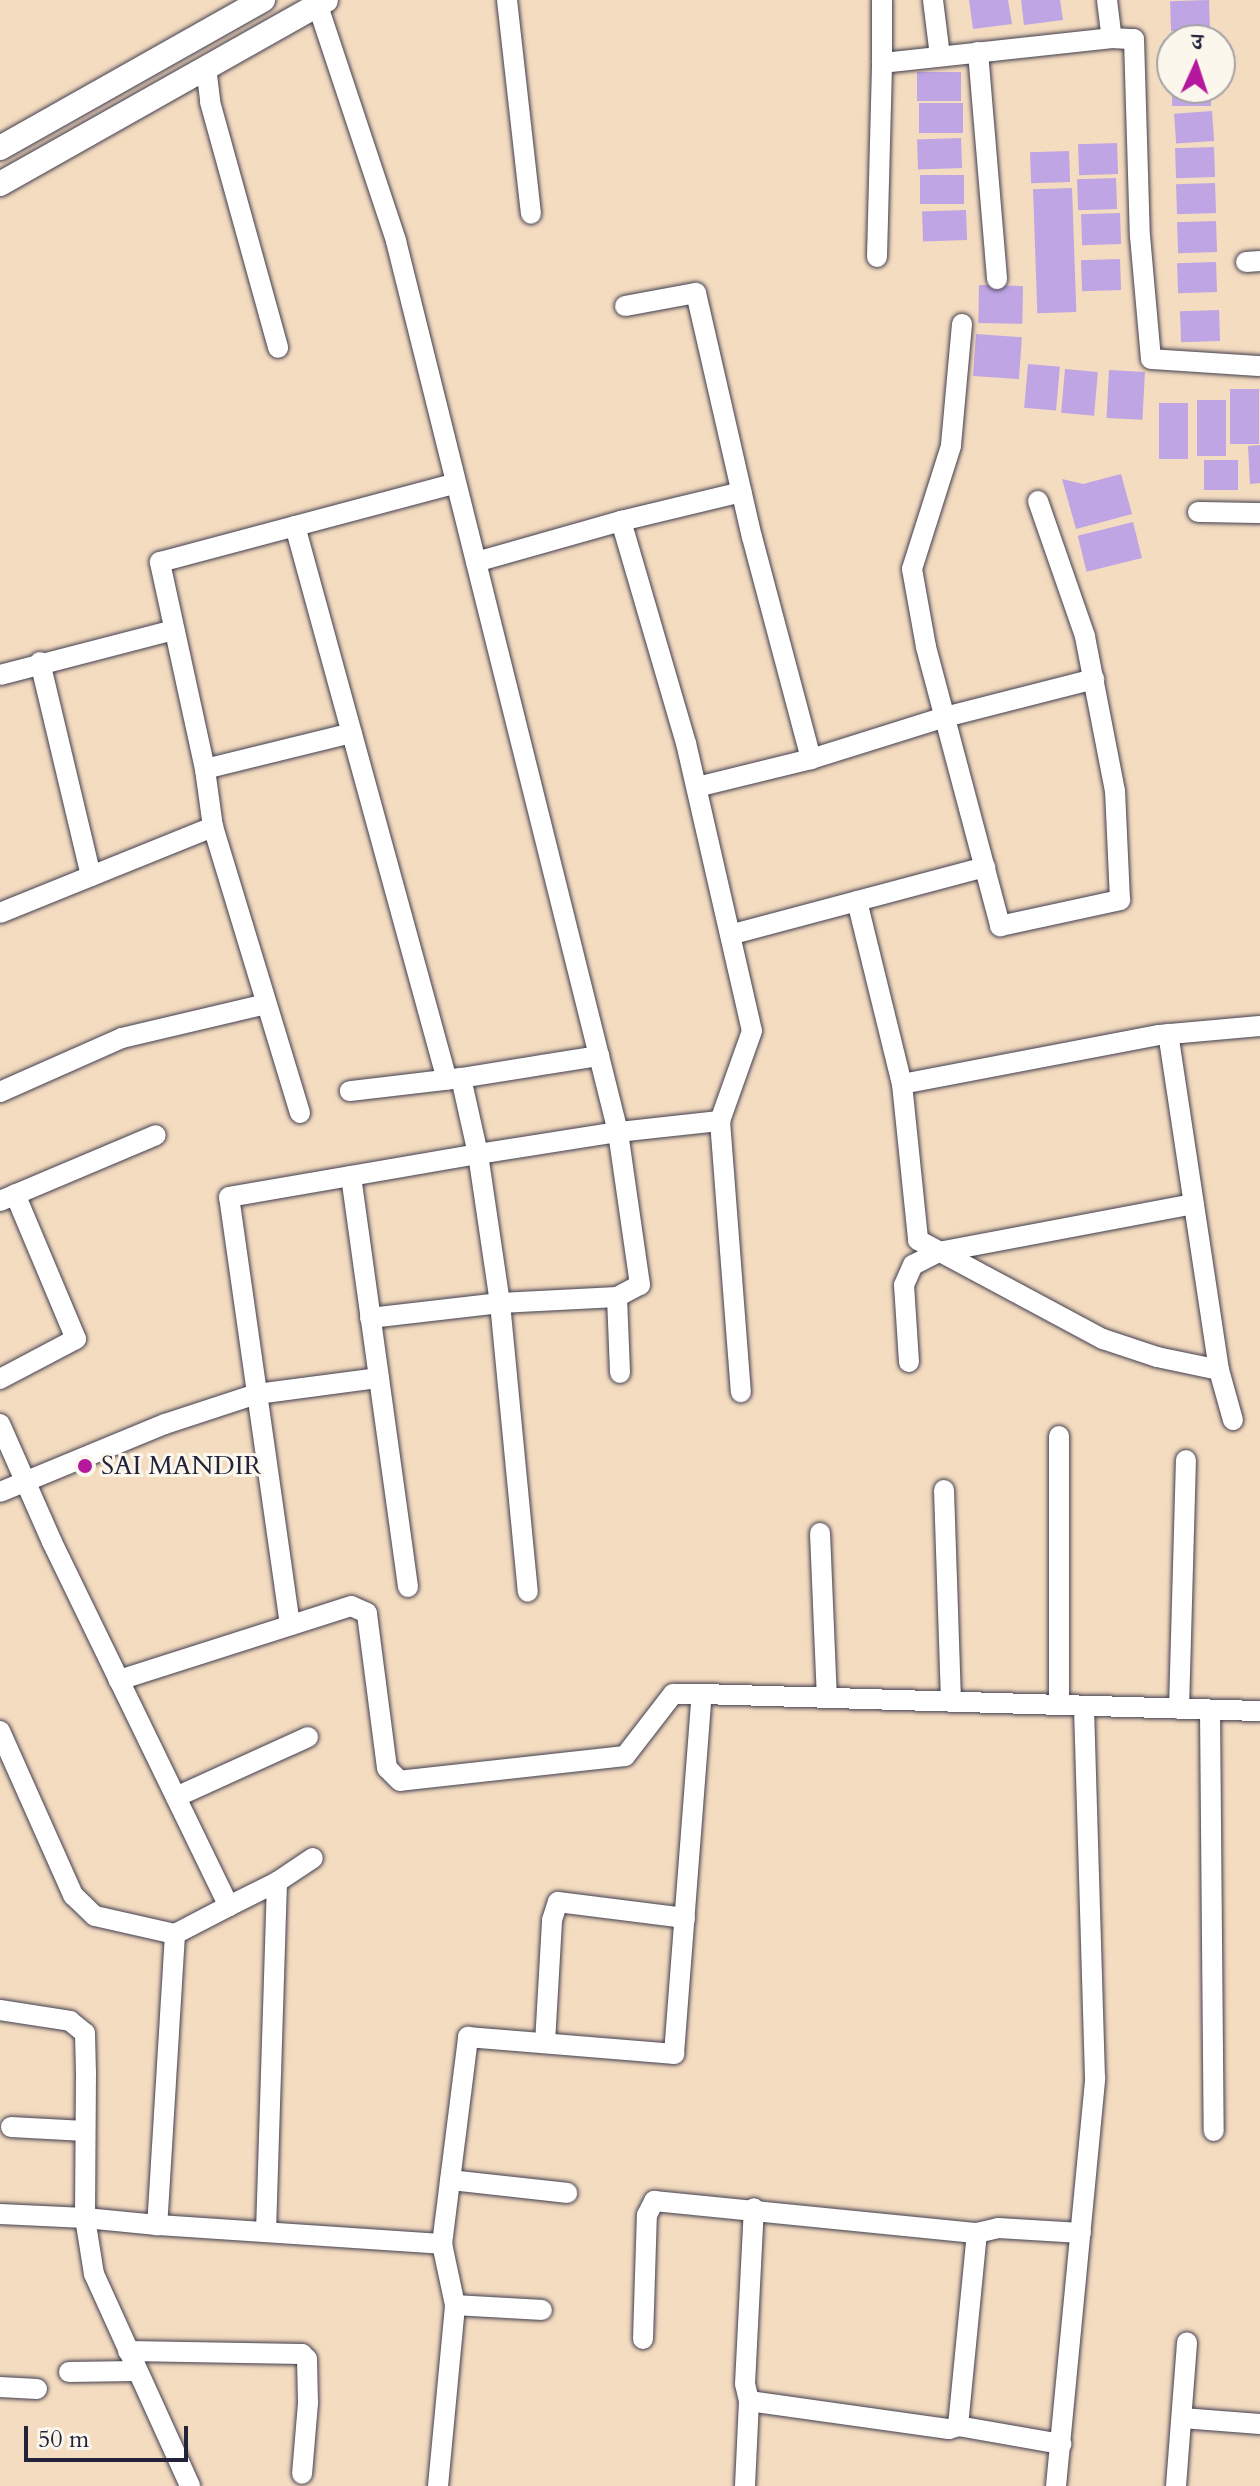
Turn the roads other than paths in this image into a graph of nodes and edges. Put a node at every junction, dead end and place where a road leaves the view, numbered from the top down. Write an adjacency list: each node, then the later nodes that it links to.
1 (263, 0): 12 (street)
2 (507, 0): 14 (street)
3 (882, 0): 10 (street)
4 (933, 0): 9 (street)
5 (1107, 0): 7 (street)
6 (320, 2): 11 (street); 21 (street)
7 (1112, 38): 8 (street); 20 (street)
8 (978, 52): 9 (street); 16 (street)
9 (940, 56): 10 (street)
10 (882, 63): 15 (street)
11 (206, 67): 13 (street); 19 (street)
12 (0, 148)
13 (0, 184)
14 (531, 214)
15 (877, 257)
16 (997, 279)
17 (625, 306): 22 (street)
18 (962, 324): 33 (street)
19 (278, 348)
20 (1260, 366)
21 (456, 483): 27 (street); 28 (street)
22 (742, 492): 26 (street); 35 (street)
23 (1038, 501): 32 (street)
24 (1198, 512): 25 (street)
25 (1260, 513)
26 (621, 521): 28 (street); 37 (street)
27 (295, 526): 29 (street); 34 (street)
28 (476, 562): 47 (street)
29 (174, 630): 30 (street); 36 (street)
30 (40, 662): 31 (street); 40 (street)
31 (0, 675)
32 (1094, 679): 33 (street); 39 (street)
33 (945, 717): 35 (street); 39 (street)
34 (352, 733): 36 (street); 48 (street)
35 (811, 759): 37 (street)
36 (205, 769): 38 (street)
37 (697, 787): 43 (street)
38 (213, 827): 40 (street); 44 (street)
39 (985, 867): 41 (street)
40 (91, 876): 42 (street)
41 (857, 901): 43 (street); 49 (street)
42 (0, 913)
43 (733, 934): 53 (street)
44 (266, 1004): 51 (street); 52 (street)
45 (1260, 1026): 46 (street)
46 (1168, 1034): 49 (street); 59 (street)
47 (599, 1056): 48 (street); 54 (street)
48 (454, 1079): 50 (street); 56 (street)
49 (902, 1084): 60 (street)
50 (350, 1091)
51 (0, 1092)
52 (300, 1113)
53 (720, 1121): 54 (street); 69 (street)
54 (618, 1132): 56 (street); 61 (street)
55 (156, 1135): 58 (street)
56 (478, 1154): 57 (street); 62 (street)
57 (351, 1176): 63 (street); 70 (street)
58 (8, 1197): 68 (street)
59 (1194, 1204): 60 (street); 65 (street)
60 (939, 1252): 64 (street); 65 (street)
61 (617, 1297): 62 (street); 66 (street)
62 (500, 1303): 63 (street); 80 (street)
63 (370, 1318): 67 (street)
64 (909, 1362)
65 (1219, 1370): 71 (street)
66 (620, 1373)
67 (379, 1378): 70 (street); 79 (street)
68 (0, 1379)
69 (741, 1392)
70 (257, 1394): 75 (street); 81 (street)
71 (1233, 1420)
72 (0, 1424): 75 (street)
73 (1059, 1436): 86 (street)
74 (1186, 1460): 88 (street)
75 (26, 1481): 77 (street); 82 (street)
76 (944, 1490): 85 (street)
77 (0, 1492)
78 (820, 1533): 84 (street)
79 (408, 1587)
80 (528, 1592)
81 (290, 1625): 82 (street); 83 (street)
82 (119, 1680): 93 (street)
83 (702, 1694): 84 (street); 97 (street)
84 (827, 1698): 85 (street)
85 (951, 1702): 86 (street)
86 (1059, 1705): 87 (street)
87 (1084, 1706): 88 (street); 112 (street)
88 (1179, 1709): 89 (street)
89 (1210, 1710): 90 (street); 103 (street)
90 (1260, 1711)
91 (0, 1731): 98 (street)
92 (308, 1737): 93 (street)
93 (176, 1797): 96 (street)
94 (313, 1858): 95 (street)
95 (277, 1882): 96 (street); 110 (street)
96 (229, 1906): 98 (street)
97 (685, 1918): 100 (street); 100 (street)
98 (175, 1934): 109 (street)
99 (0, 2010): 102 (street)
100 (545, 2043): 104 (street)
101 (11, 2127): 102 (street)
102 (85, 2131): 108 (street)
103 (1214, 2131)
104 (450, 2180): 105 (street); 113 (street)
105 (567, 2193)
106 (754, 2208): 111 (street); 116 (street); 122 (street)
107 (0, 2214): 108 (street)
108 (85, 2218): 109 (street); 118 (street)
109 (157, 2225): 110 (street)
110 (266, 2232): 113 (street)
111 (977, 2233): 112 (street); 125 (street)
112 (1081, 2233): 126 (street)
113 (442, 2244): 114 (street)
114 (455, 2305): 115 (street); 129 (street)
115 (542, 2310)
116 (643, 2339)
117 (1187, 2342): 123 (street)
118 (132, 2361): 119 (street); 127 (street); 128 (street)
119 (69, 2372)
120 (0, 2387): 121 (street)
121 (37, 2389)
122 (749, 2401): 125 (street); 130 (street)
123 (1182, 2418): 124 (street); 132 (street)
124 (1260, 2424)
125 (958, 2426): 126 (street)
126 (1061, 2444): 131 (street)
127 (302, 2474)
128 (190, 2486)
129 (438, 2486)
130 (745, 2486)
131 (1056, 2486)
132 (1176, 2486)

